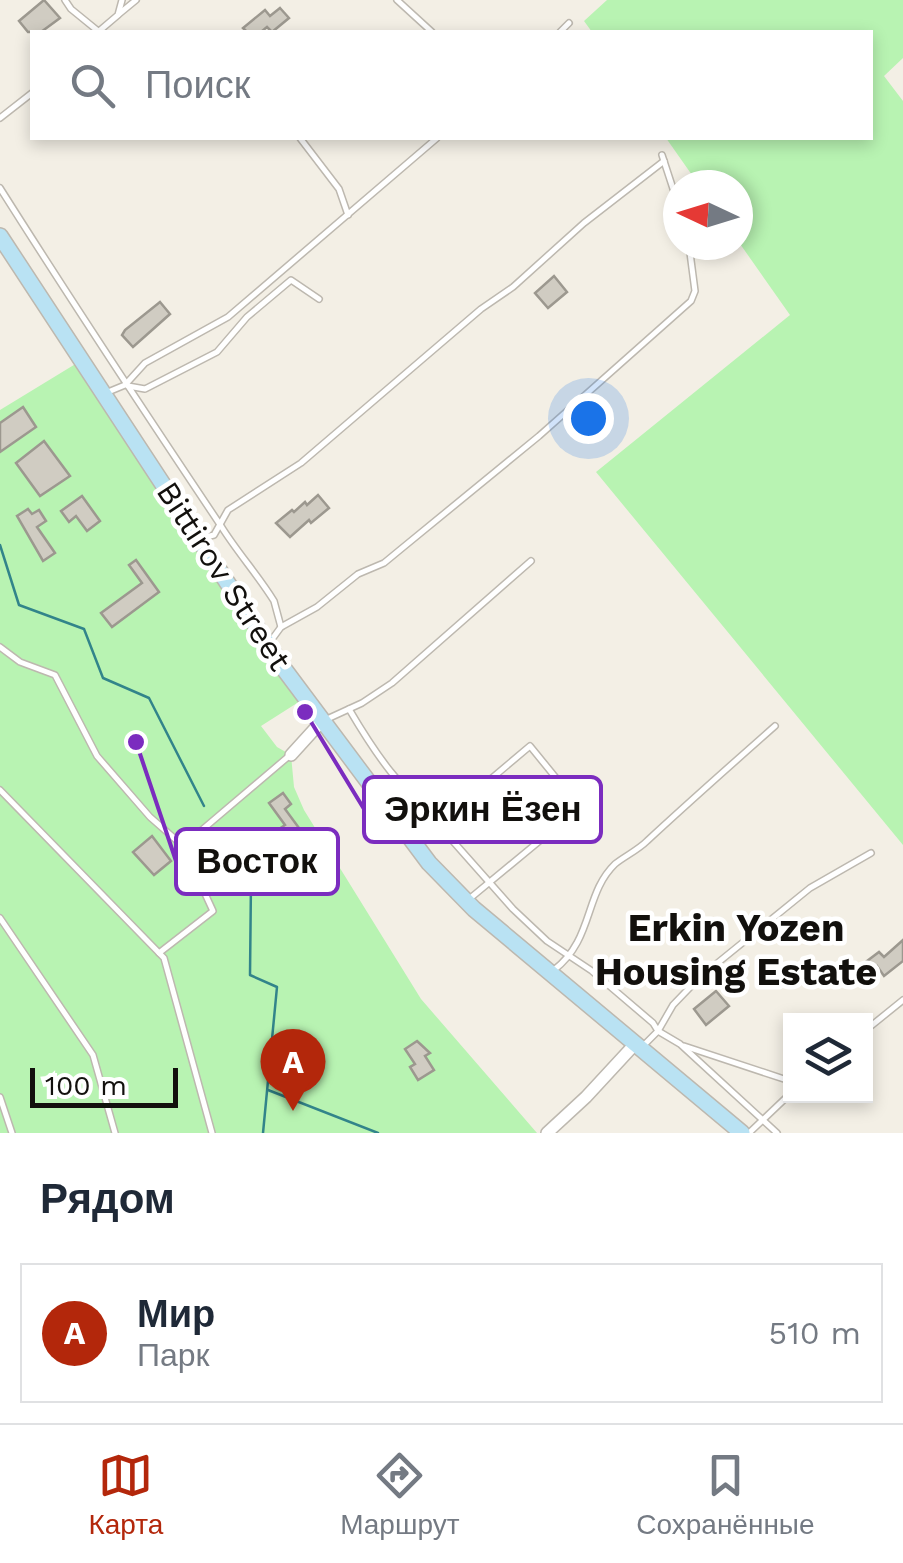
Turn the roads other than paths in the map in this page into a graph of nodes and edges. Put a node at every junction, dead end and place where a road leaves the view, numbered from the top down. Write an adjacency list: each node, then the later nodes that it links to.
1 (65, 0): 7 (lane)
2 (122, 0): 5 (lane)
3 (136, 0): 5 (lane)
4 (396, 0): 9 (lane)
5 (118, 15): 8 (lane)
6 (569, 23): 10 (lane)
7 (95, 30)
8 (100, 30)
9 (430, 30)
10 (562, 30)
11 (30, 96): 12 (lane)
12 (0, 118)
13 (302, 140): 17 (lane)
14 (436, 140): 17 (lane)
15 (667, 170): 23 (lane)
16 (0, 188): 21 (lane)
17 (348, 215): 21 (lane)
18 (0, 236): 22 (street, Bittirov Street)
19 (691, 260): 26 (lane)
20 (318, 299): 21 (lane)
21 (125, 385): 22 (lane); 23 (lane)
22 (105, 394): 24 (street, Bittirov Street)
23 (221, 527): 24 (lane); 26 (lane)
24 (200, 539): 27 (street, Bittirov Street)
25 (531, 560): 29 (lane)
26 (281, 627): 27 (lane)
27 (267, 644): 30 (street, Bittirov Street)
28 (0, 647): 35 (lane)
29 (349, 709): 30 (lane); 34 (lane)
30 (322, 722): 32 (street); 38 (street, Bittirov Street)
31 (775, 726): 41 (lane)
32 (290, 755): 35 (lane)
33 (0, 790): 40 (lane)
34 (446, 816): 37 (lane); 37 (lane)
35 (183, 846): 40 (lane)
36 (871, 854): 45 (lane)
37 (490, 882): 38 (lane); 41 (lane)
38 (466, 902): 42 (street, Bittirov Street)
39 (0, 918): 53 (lane)
40 (159, 953): 54 (lane)
41 (571, 957): 42 (lane); 45 (lane)
42 (550, 973): 47 (street, Bittirov Street)
43 (903, 1000): 44 (lane)
44 (873, 1024)
45 (658, 1032): 46 (lane); 47 (lane)
46 (680, 1044): 48 (lane); 51 (lane)
47 (638, 1046): 55 (street); 56 (street, Bittirov Street)
48 (783, 1079)
49 (0, 1097): 52 (lane)
50 (783, 1101): 51 (lane)
51 (763, 1121): 56 (lane); 57 (lane)
52 (12, 1133)
53 (115, 1133)
54 (212, 1133)
55 (547, 1133)
56 (746, 1133)
57 (777, 1133)

